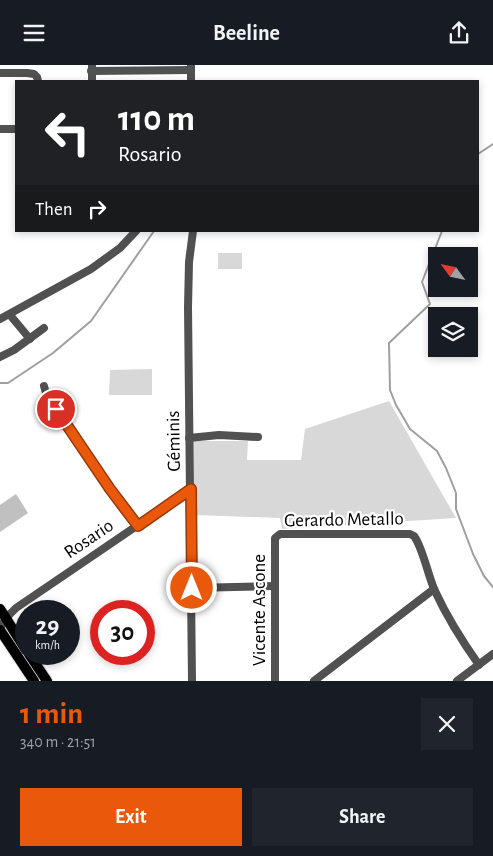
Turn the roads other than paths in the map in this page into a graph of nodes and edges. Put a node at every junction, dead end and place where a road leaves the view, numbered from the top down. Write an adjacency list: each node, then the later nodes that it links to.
1 (91, 68): 2 (street)
2 (191, 68)
3 (0, 73): 4 (street)
4 (38, 80)
5 (0, 129): 6 (street)
6 (15, 129)
7 (135, 232): 9 (street)
8 (193, 232): 16 (street, Géminis)
9 (10, 315): 10 (street); 12 (street)
10 (0, 319)
11 (44, 328): 12 (street)
12 (30, 339): 13 (street)
13 (0, 357)
14 (44, 386): 18 (street)
15 (258, 437): 16 (street)
16 (189, 438): 17 (street, Géminis)
17 (191, 489): 18 (street, Rosario); 21 (street, Géminis)
18 (138, 526): 23 (street, Rosario)
19 (275, 538): 20 (street, Vicente Ascone); 22 (street, Gerardo Metallo)
20 (275, 586): 21 (street); 32 (street, Vicente Ascone)
21 (192, 588): 31 (street, Géminis)
22 (434, 589): 28 (street); 33 (street)
23 (3, 613): 24 (street, Rosario); 25 (main road)
24 (0, 629): 29 (main road)
25 (15, 632)
26 (493, 654): 28 (street)
27 (36, 665): 30 (main road)
28 (478, 665): 34 (street)
29 (34, 681)
30 (47, 681)
31 (192, 681)
32 (275, 681)
33 (314, 681)
34 (456, 681)

